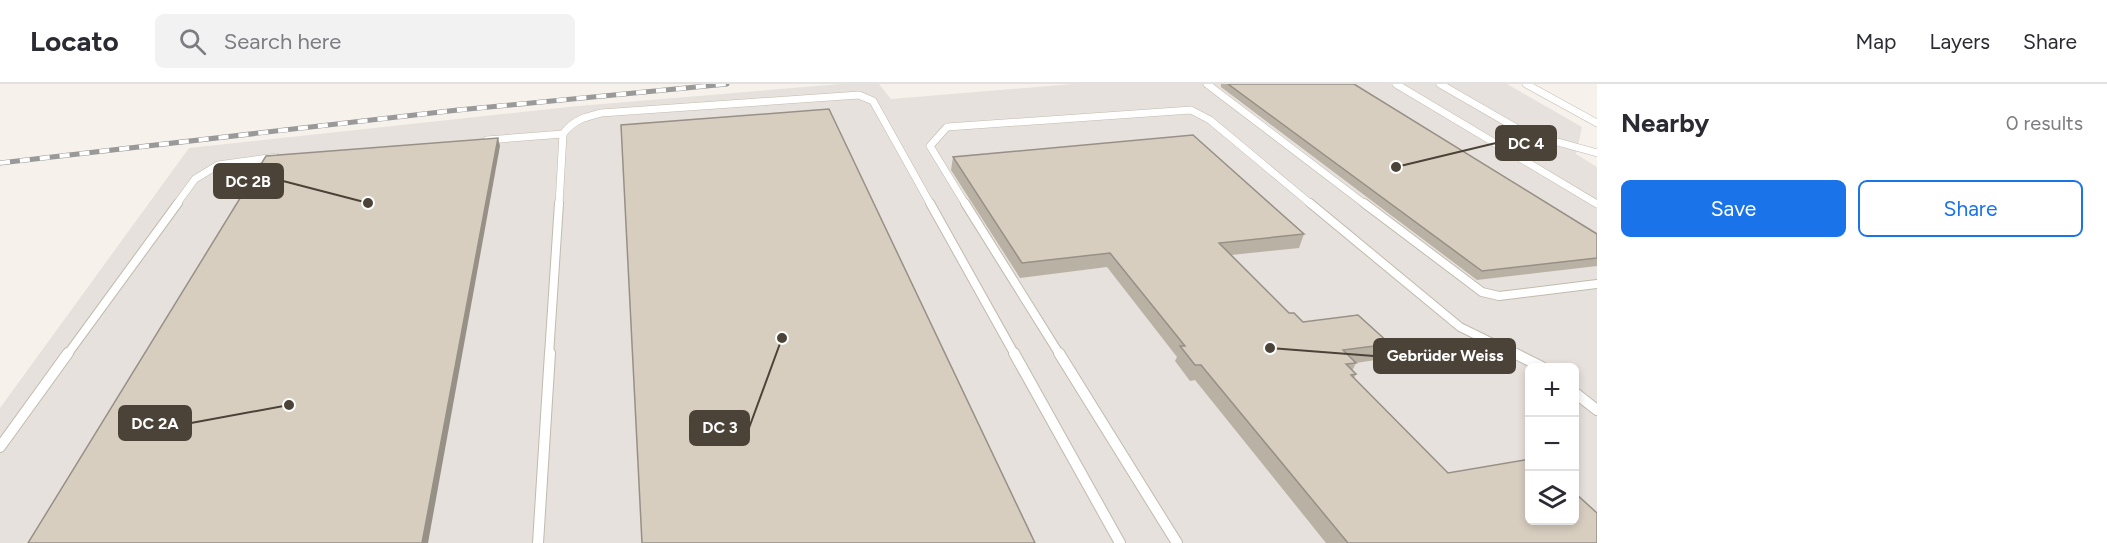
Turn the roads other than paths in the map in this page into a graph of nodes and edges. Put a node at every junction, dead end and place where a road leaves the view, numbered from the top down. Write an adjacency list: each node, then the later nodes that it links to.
1 (1207, 84): 11 (lane)
2 (1396, 84): 10 (lane)
3 (1440, 84): 8 (lane)
4 (1526, 84): 5 (lane)
5 (1597, 123)
6 (563, 134): 7 (lane); 16 (lane); 17 (lane)
7 (480, 141)
8 (1597, 151)
9 (290, 156): 15 (lane)
10 (1597, 204)
11 (1597, 284)
12 (1535, 363): 18 (lane)
13 (1579, 395): 14 (lane)
14 (1597, 410)
15 (0, 447)
16 (538, 543)
17 (1120, 543)
18 (1177, 543)

